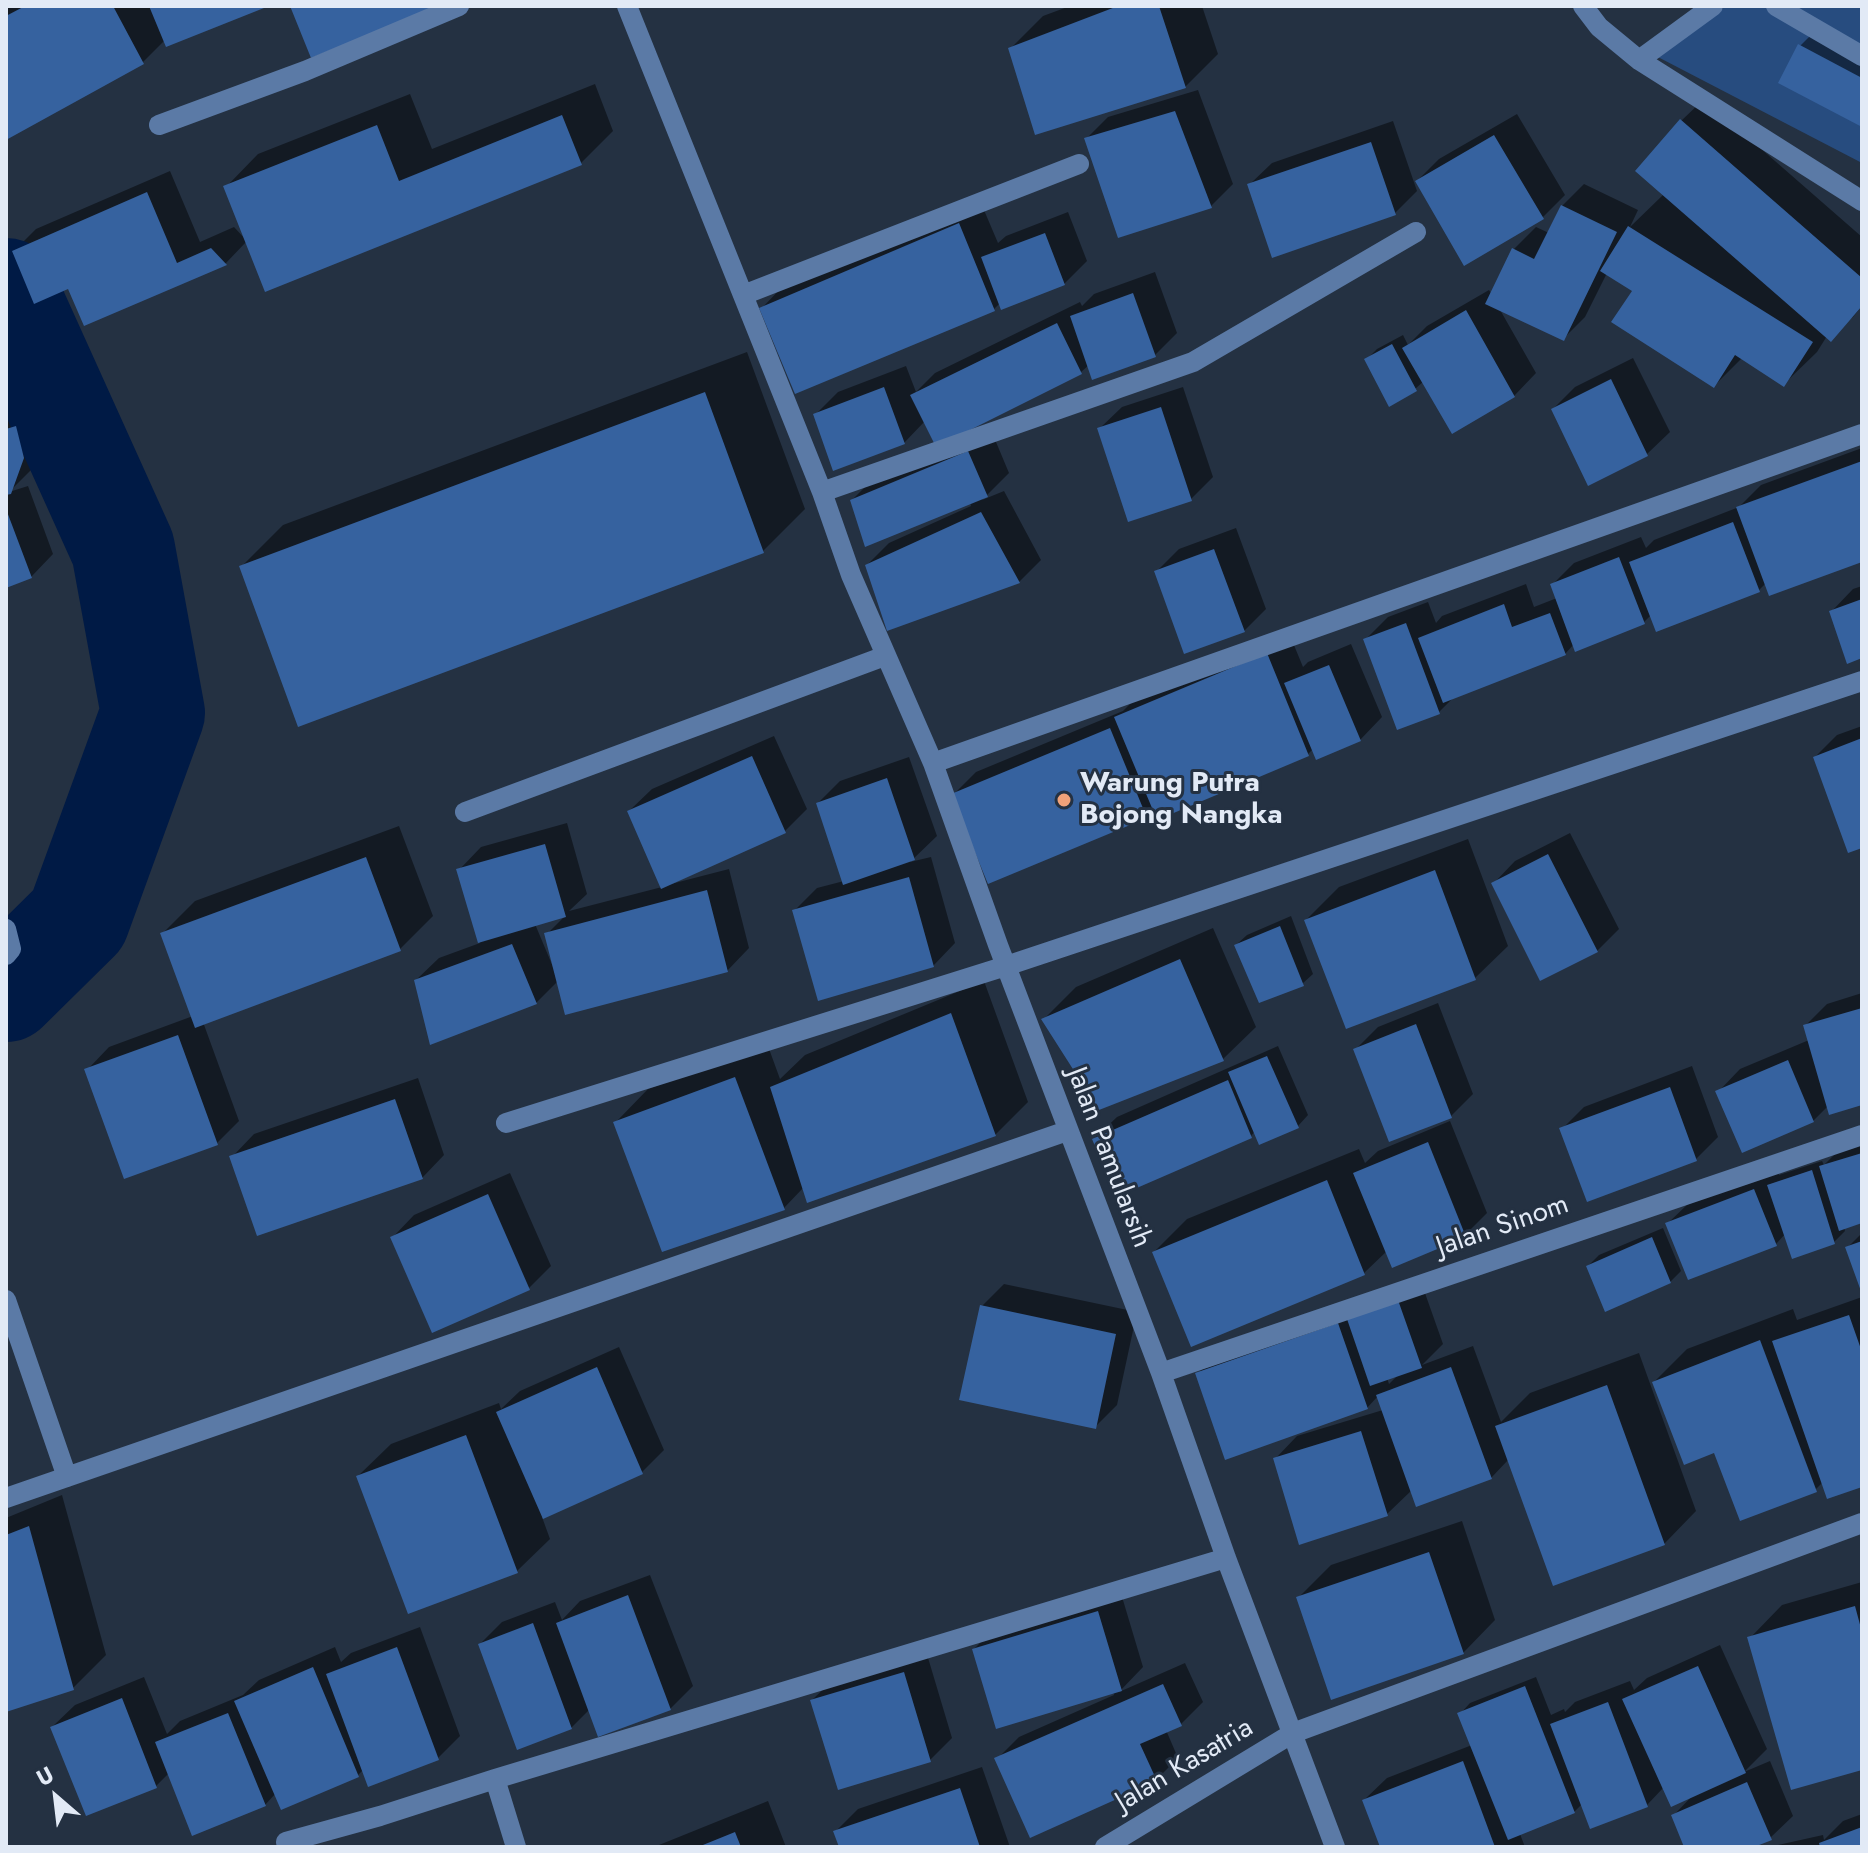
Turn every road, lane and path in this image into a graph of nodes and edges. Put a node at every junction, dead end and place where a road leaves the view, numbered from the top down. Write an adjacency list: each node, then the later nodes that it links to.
1 (459, 6): 8 (street)
2 (627, 6): 12 (street, Jalan Pamularsih)
3 (1583, 6): 7 (street)
4 (1713, 6): 7 (street)
5 (1776, 6): 6 (street)
6 (1862, 56)
7 (1639, 60): 10 (street)
8 (159, 125)
9 (1079, 164): 12 (street)
10 (1862, 201)
11 (1416, 232): 14 (street)
12 (743, 295): 14 (street, Jalan Pamularsih)
13 (1862, 434): 17 (street)
14 (822, 492): 15 (street, Jalan Pamularsih)
15 (885, 656): 17 (street, Jalan Pamularsih); 18 (street)
16 (1862, 681): 21 (street)
17 (933, 763): 21 (street, Jalan Pamularsih)
18 (465, 812)
19 (6, 929): 20 (street)
20 (6, 955)
21 (1006, 966): 22 (street); 23 (street, Jalan Pamularsih)
22 (506, 1123)
23 (1067, 1131): 26 (street, Jalan Pamularsih); 27 (street)
24 (1862, 1135): 26 (street, Jalan Sinom)
25 (6, 1300): 27 (street)
26 (1161, 1373): 30 (street, Jalan Pamularsih)
27 (67, 1477): 28 (street)
28 (6, 1498)
29 (1862, 1523): 31 (street, Jalan Kasatria)
30 (1226, 1558): 31 (street, Jalan Pamularsih); 32 (street)
31 (1293, 1733): 35 (street, Jalan Kasatria); 36 (street, Jalan Pamularsih)
32 (495, 1779): 33 (street); 34 (street)
33 (286, 1842)
34 (516, 1847)
35 (1105, 1847)
36 (1335, 1847)

